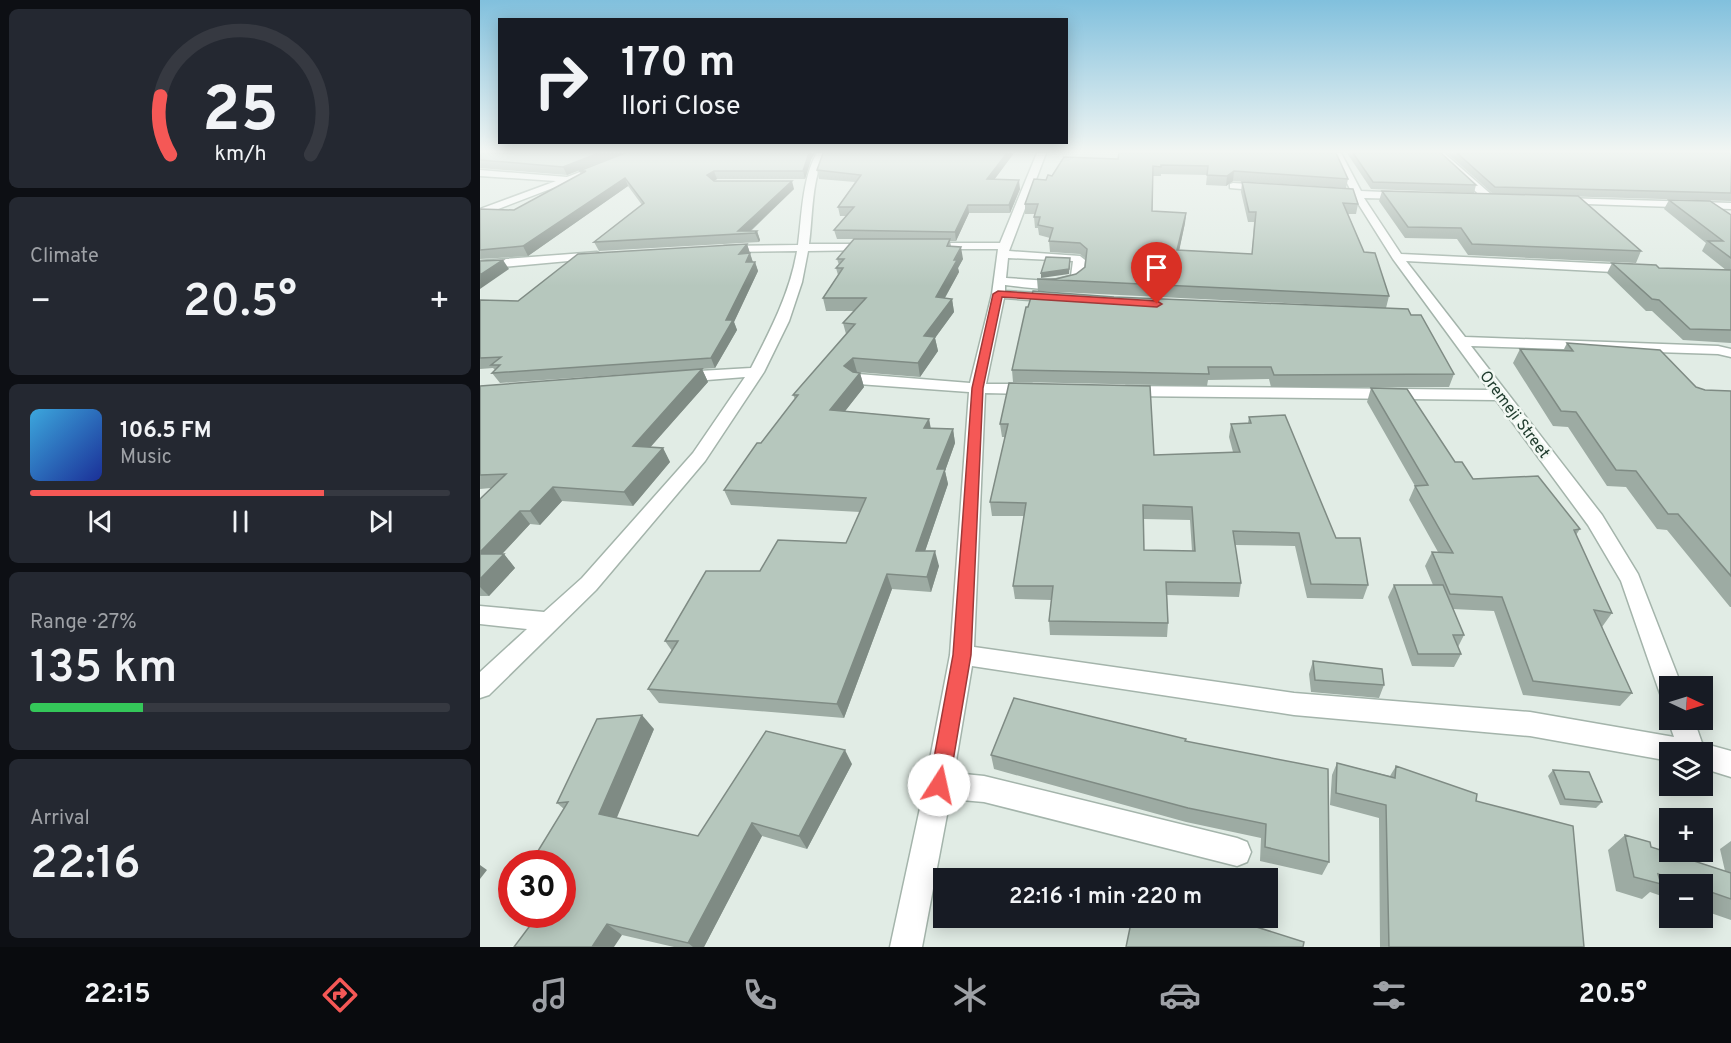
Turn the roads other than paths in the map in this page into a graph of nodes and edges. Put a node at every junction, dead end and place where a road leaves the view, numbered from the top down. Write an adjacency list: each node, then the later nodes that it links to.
1 (522, 197): 10 (street)
2 (805, 197): 11 (street)
3 (1024, 197): 15 (street)
4 (1351, 197): 18 (street, Oremeji Street)
5 (1478, 199): 6 (street)
6 (1490, 199): 7 (street)
7 (1502, 200)
8 (1547, 201): 9 (street)
9 (1731, 206)
10 (480, 213)
11 (803, 246): 13 (street); 14 (street); 26 (street)
12 (921, 246): 15 (street)
13 (885, 247)
14 (715, 249)
15 (1003, 250): 17 (street); 22 (street)
16 (606, 255): 19 (street)
17 (1043, 255): 21 (street); 21 (street)
18 (1397, 257): 20 (street); 24 (street, Oremeji Street)
19 (480, 265)
20 (1649, 270)
21 (1038, 283): 22 (street)
22 (998, 288): 23 (street); 29 (street)
23 (1067, 299)
24 (1458, 340): 25 (street); 32 (street, Oremeji Street)
25 (1731, 353)
26 (756, 372): 27 (street); 34 (street)
27 (664, 378)
28 (858, 378): 29 (street)
29 (977, 388): 30 (street); 35 (street)
30 (1053, 389)
31 (1111, 390): 32 (street)
32 (1499, 395): 36 (street, Oremeji Street)
33 (480, 615): 34 (street)
34 (550, 621): 37 (street)
35 (962, 655): 38 (street); 41 (street)
36 (1666, 676)
37 (480, 687)
38 (1659, 746)
39 (1713, 758): 40 (street)
40 (1731, 764)
41 (939, 785): 42 (street); 43 (street)
42 (1238, 852)
43 (906, 947)

